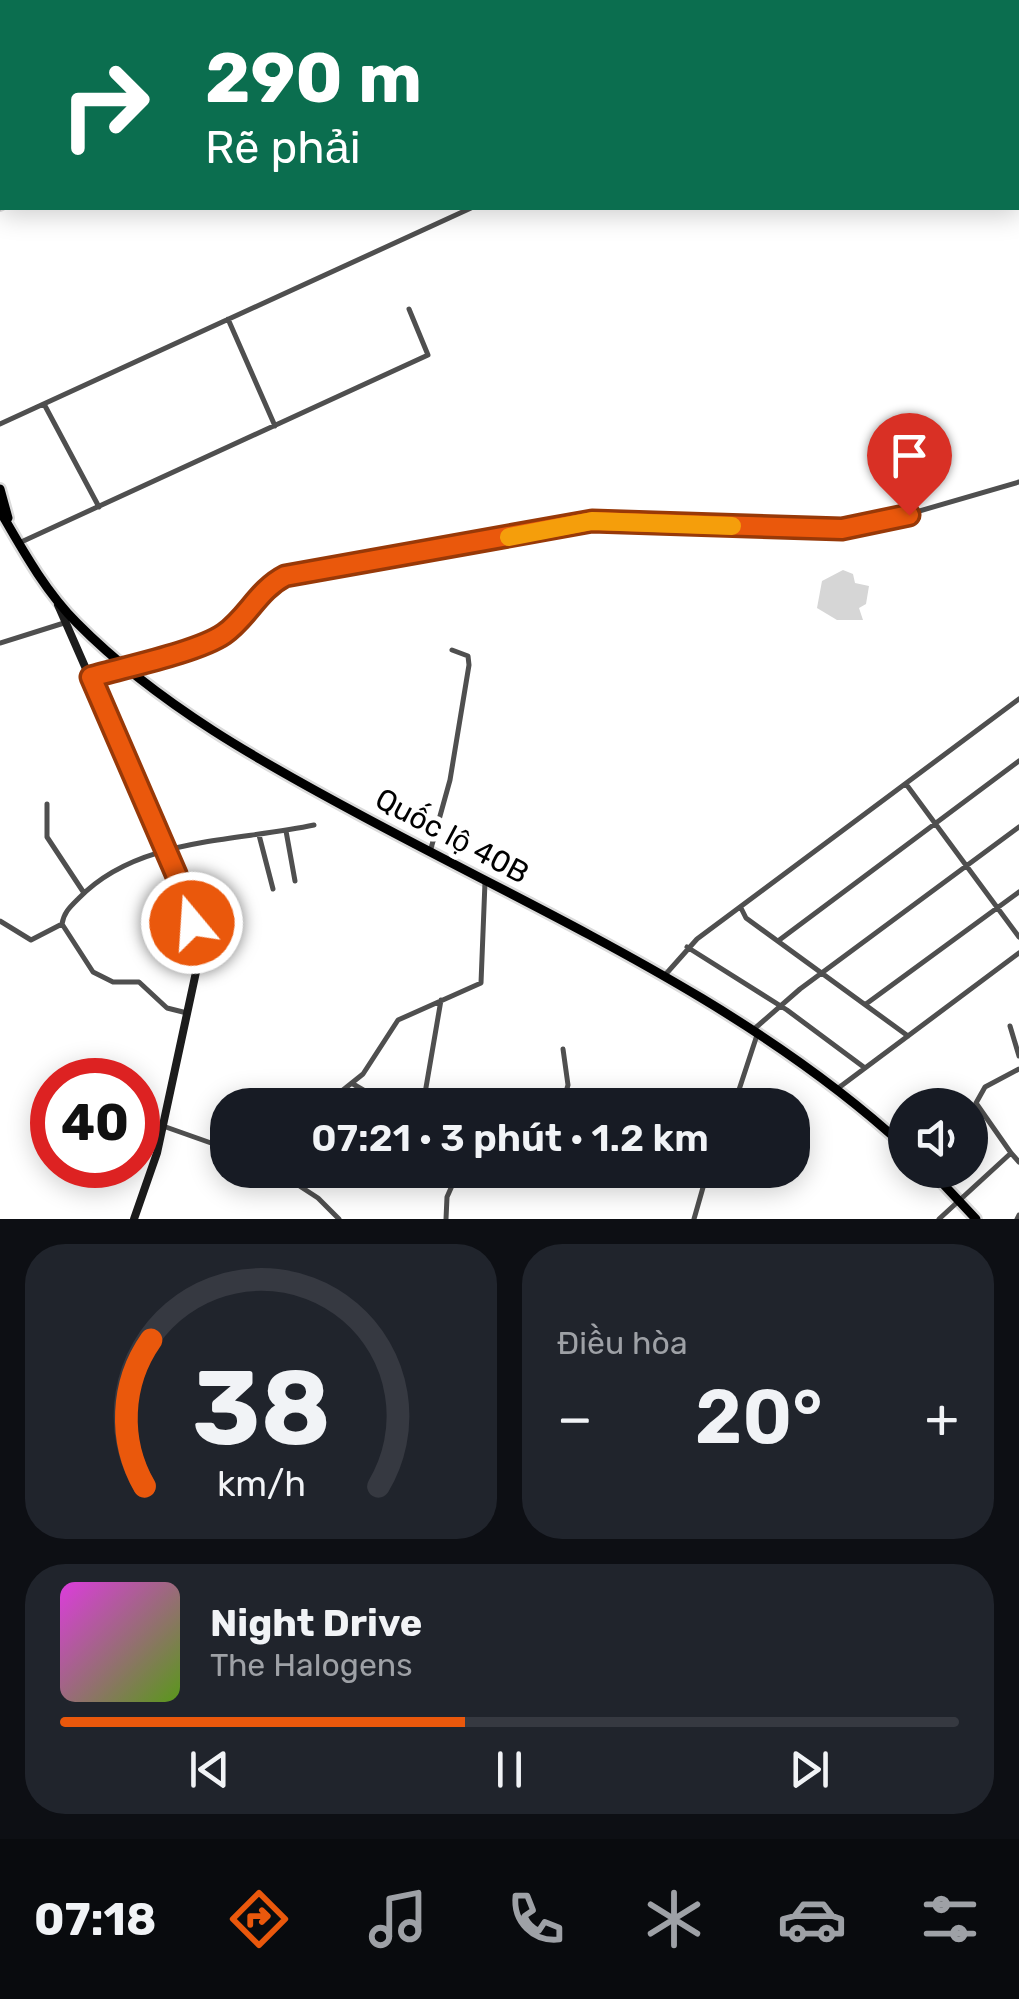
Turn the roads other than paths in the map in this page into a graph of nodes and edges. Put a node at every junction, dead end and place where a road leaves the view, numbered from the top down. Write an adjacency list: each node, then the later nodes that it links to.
1 (467, 210): 3 (street)
2 (408, 309): 6 (street)
3 (228, 319): 4 (street); 6 (street)
4 (44, 404): 5 (street); 9 (street)
5 (0, 424)
6 (275, 426): 9 (street)
7 (1019, 482): 17 (street)
8 (0, 490): 11 (highway, Quốc lộ 40B)
9 (99, 507): 12 (street)
10 (0, 510): 11 (highway, Quốc lộ 40B)
11 (11, 530): 12 (highway, Quốc lộ 40B)
12 (19, 543): 13 (highway, Quốc lộ 40B)
13 (48, 586): 14 (street); 17 (highway, Quốc lộ 40B)
14 (67, 622): 15 (street); 18 (street)
15 (0, 643)
16 (452, 650): 28 (street)
17 (126, 667): 18 (street); 28 (highway, Quốc lộ 40B)
18 (91, 677): 29 (street)
19 (1019, 700): 21 (street)
20 (1019, 761): 23 (street)
21 (906, 784): 23 (street); 36 (street)
22 (47, 804): 35 (street)
23 (935, 824): 30 (street); 41 (street)
24 (314, 825): 26 (street)
25 (1019, 827): 30 (street)
26 (286, 831): 27 (street); 31 (street)
27 (259, 834): 29 (street); 33 (street)
28 (430, 852): 32 (highway, Quốc lộ 40B)
29 (167, 853): 35 (street); 49 (street)
30 (966, 866): 37 (street); 44 (street)
31 (295, 881)
32 (486, 882): 45 (highway, Quốc lộ 40B); 46 (street)
33 (273, 888)
34 (1019, 892): 37 (street)
35 (84, 893): 39 (street)
36 (741, 906): 41 (street); 42 (street)
37 (998, 908): 40 (street); 47 (street)
38 (0, 922): 39 (street)
39 (62, 924): 49 (street)
40 (1019, 937)
41 (778, 941): 44 (street)
42 (688, 947): 45 (street); 48 (street)
43 (1019, 954): 52 (street)
44 (823, 972): 47 (street); 48 (street)
45 (663, 978): 51 (highway, Quốc lộ 40B)
46 (441, 1000): 57 (street); 60 (street)
47 (866, 1004): 52 (street)
48 (779, 1006): 51 (street); 55 (street)
49 (187, 1013): 64 (street)
50 (1010, 1026): 54 (street)
51 (755, 1031): 62 (street); 63 (highway, Quốc lộ 40B)
52 (908, 1036): 55 (street)
53 (563, 1049): 61 (street)
54 (1019, 1056)
55 (864, 1068): 63 (street)
56 (1019, 1069): 67 (street)
57 (353, 1084): 58 (street); 59 (street)
58 (349, 1088)
59 (360, 1088)
60 (426, 1088)
61 (567, 1088)
62 (739, 1088)
63 (836, 1089): 65 (highway, Quốc lộ 40B)
64 (162, 1126): 66 (street); 74 (street)
65 (888, 1132)
66 (210, 1143)
67 (1011, 1153): 68 (street); 73 (street)
68 (1019, 1162)
69 (303, 1188): 75 (street)
70 (451, 1188): 76 (street)
71 (703, 1188): 77 (street)
72 (947, 1188): 73 (highway)
73 (962, 1203): 78 (street); 79 (highway)
74 (134, 1219)
75 (339, 1219)
76 (446, 1219)
77 (694, 1219)
78 (940, 1219)
79 (976, 1219)

